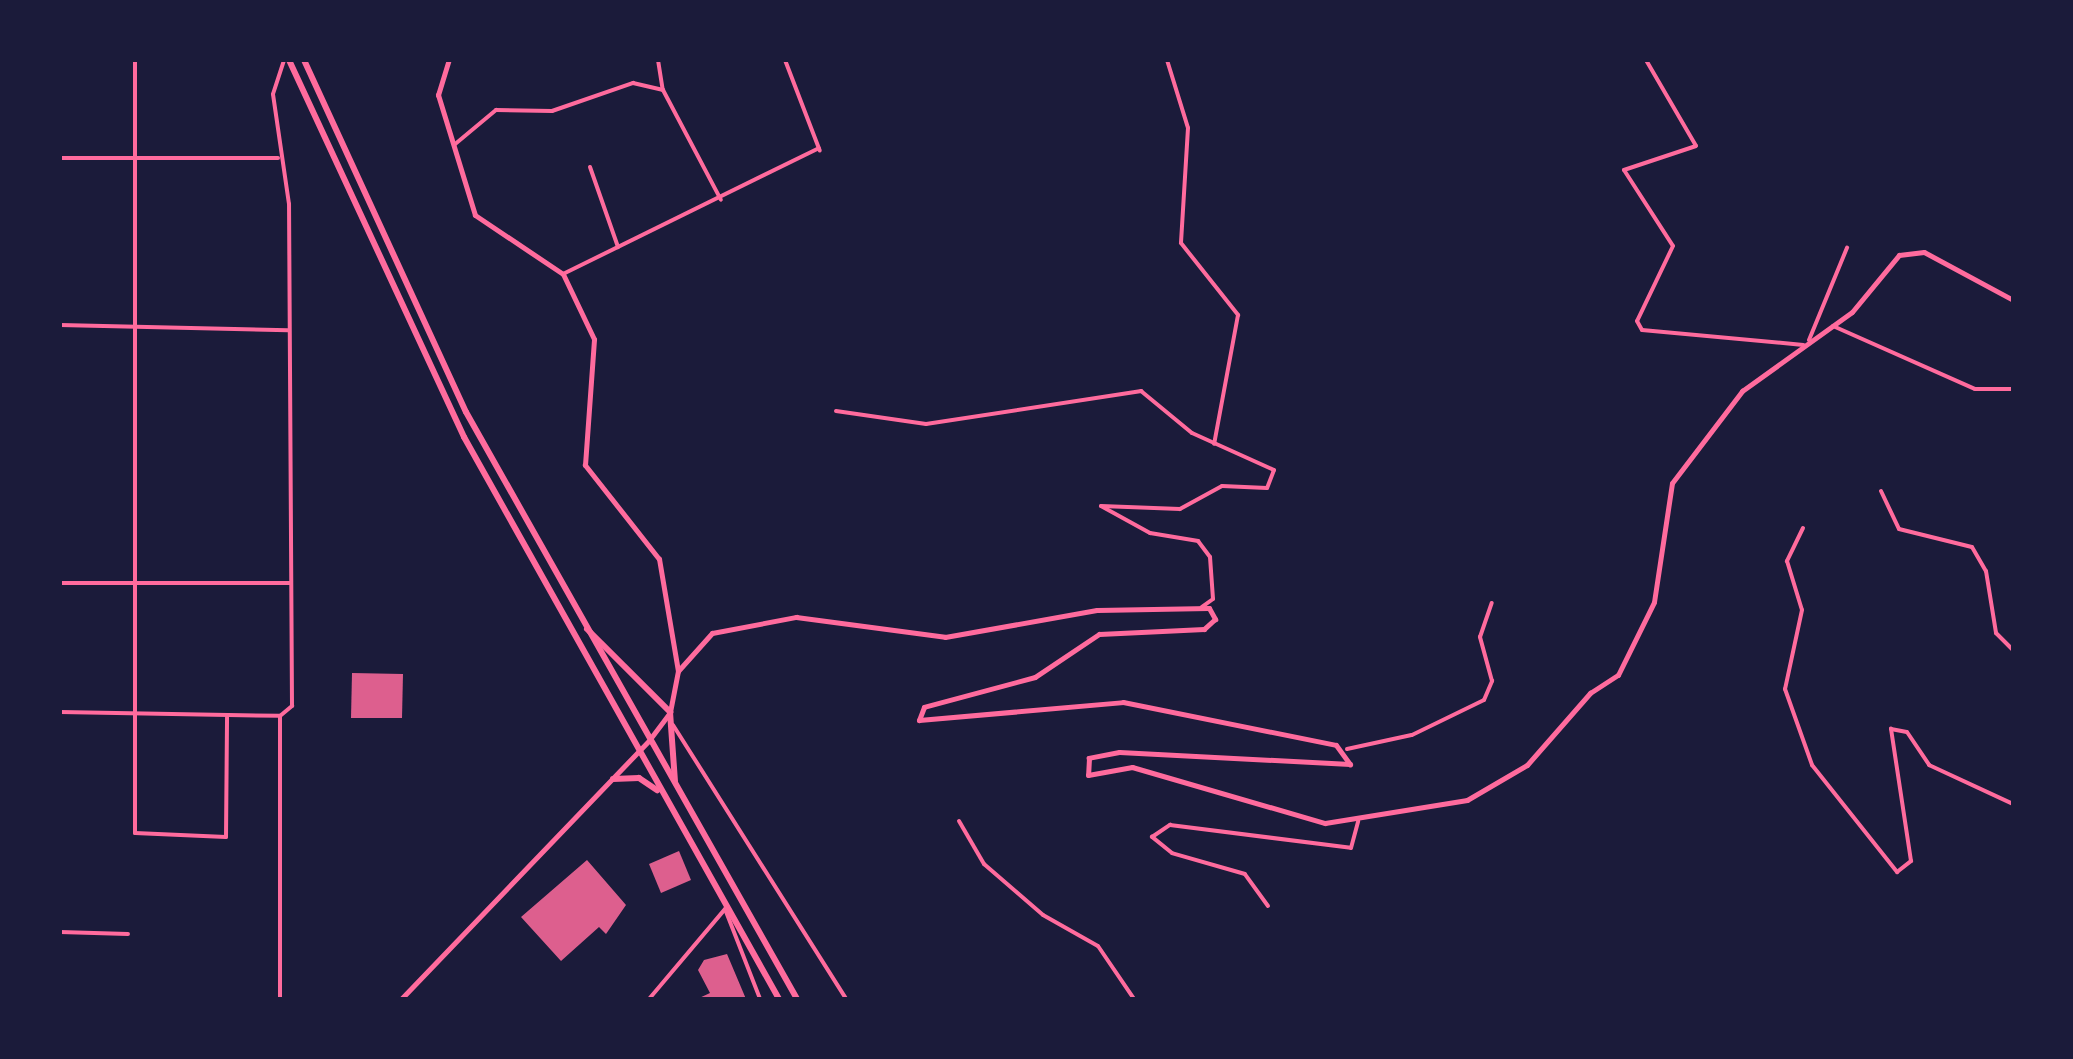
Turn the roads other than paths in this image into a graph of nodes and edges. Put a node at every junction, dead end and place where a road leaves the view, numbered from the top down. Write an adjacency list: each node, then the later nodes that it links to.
1 (134, 60): 12 (street)
2 (286, 60): 13 (street); 45 (main road)
3 (304, 60): 35 (main road)
4 (449, 60): 10 (street)
5 (658, 60): 9 (street)
6 (786, 60): 15 (street)
7 (1167, 60): 27 (street)
8 (1646, 60): 24 (street)
9 (663, 90): 10 (street); 15 (street)
10 (454, 144): 18 (street)
11 (60, 158): 12 (street)
12 (136, 158): 13 (street); 21 (street)
13 (278, 158): 23 (street)
14 (590, 167): 16 (street)
15 (722, 200): 16 (street)
16 (618, 247): 18 (street)
17 (1847, 248): 24 (street)
18 (563, 274): 37 (street)
19 (2013, 300): 22 (street)
20 (60, 325): 21 (street)
21 (135, 326): 23 (street); 31 (street)
22 (1834, 326): 24 (street); 25 (street)
23 (288, 330): 32 (street)
24 (1807, 345): 51 (street)
25 (2013, 390)
26 (836, 410): 27 (street)
27 (1215, 446): 34 (street)
28 (1881, 491): 36 (street)
29 (1803, 528): 49 (street)
30 (60, 583): 31 (street)
31 (133, 583): 32 (street); 40 (street)
32 (290, 583): 42 (street)
33 (1492, 603): 44 (street)
34 (1202, 608): 37 (street); 44 (street)
35 (586, 628): 39 (main road); 43 (main road)
36 (2013, 650)
37 (678, 671): 39 (street)
38 (60, 712): 40 (street)
39 (670, 712): 43 (street); 47 (main road); 64 (street)
40 (133, 714): 41 (street); 41 (street)
41 (227, 714): 42 (street)
42 (280, 716): 57 (street)
43 (650, 739): 45 (street); 47 (main road)
44 (1347, 749): 51 (street)
45 (638, 752): 46 (street); 48 (main road)
46 (612, 779): 48 (main road); 56 (street)
47 (675, 787): 63 (main road)
48 (662, 794): 53 (main road)
49 (2013, 804)
50 (959, 821): 65 (street)
51 (1358, 821): 52 (street)
52 (1268, 906)
53 (725, 909): 60 (street); 61 (street); 62 (main road)
54 (60, 932): 55 (street)
55 (128, 934)
56 (408, 992): 58 (street); 59 (street)
57 (280, 999)
58 (402, 999)
59 (416, 999)
60 (648, 999)
61 (760, 999)
62 (779, 999)
63 (798, 999)
64 (846, 999)
65 (1134, 999)

